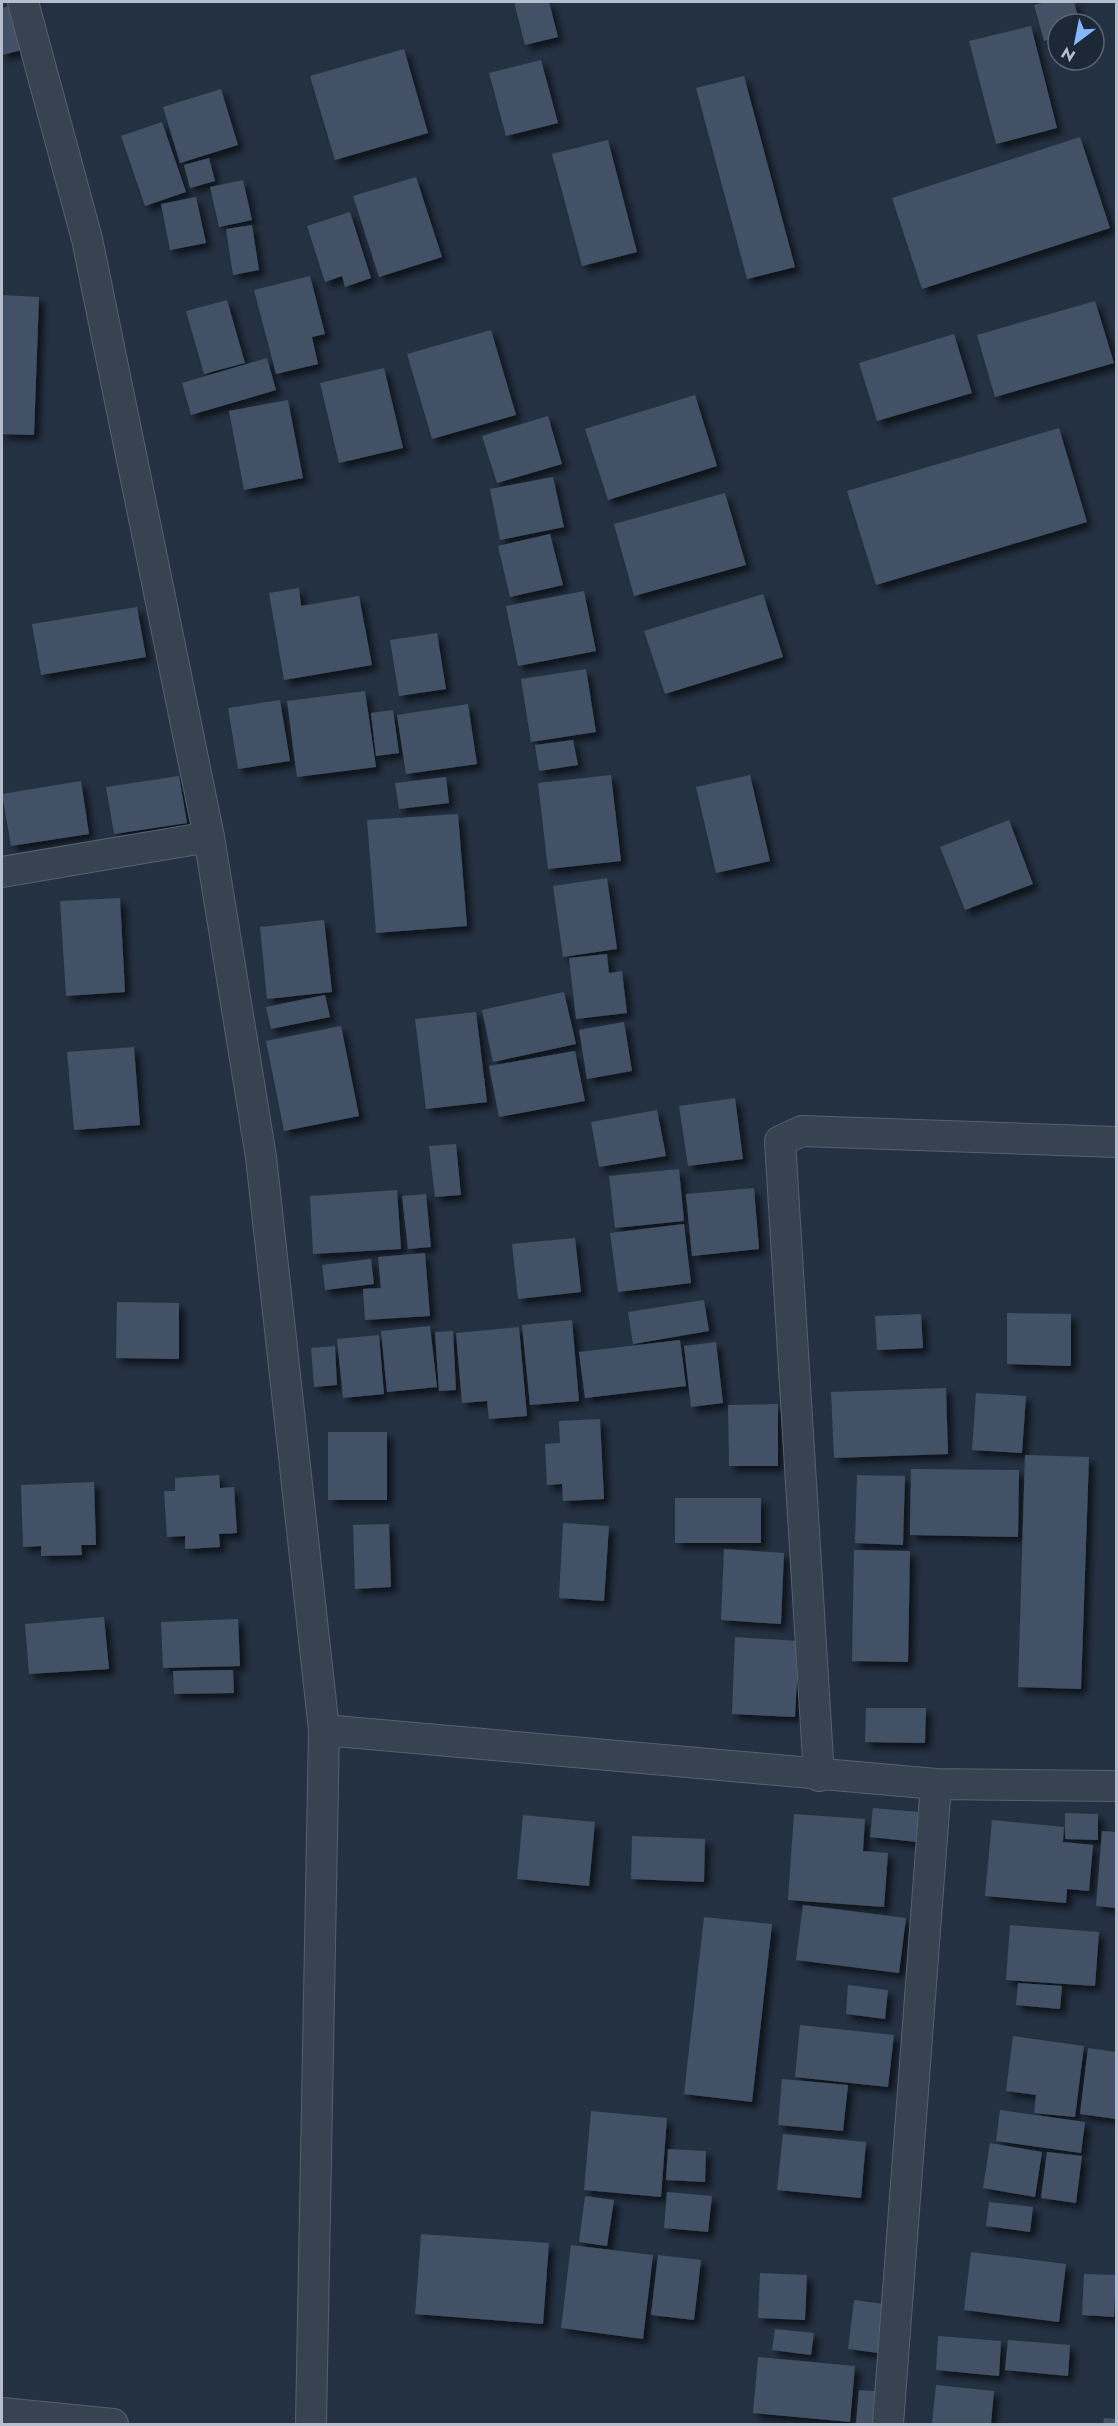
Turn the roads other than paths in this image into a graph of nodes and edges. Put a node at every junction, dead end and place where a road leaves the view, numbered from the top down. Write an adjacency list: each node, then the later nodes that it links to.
1 (22, 2): 2 (street)
2 (209, 837): 3 (street); 5 (street)
3 (2, 872)
4 (1116, 1142): 6 (street)
5 (324, 1730): 6 (street); 11 (street)
6 (819, 1776): 7 (street)
7 (936, 1784): 8 (street); 12 (street)
8 (1116, 1786)
9 (2, 2413): 10 (street)
10 (114, 2424)
11 (311, 2424)
12 (888, 2424)

